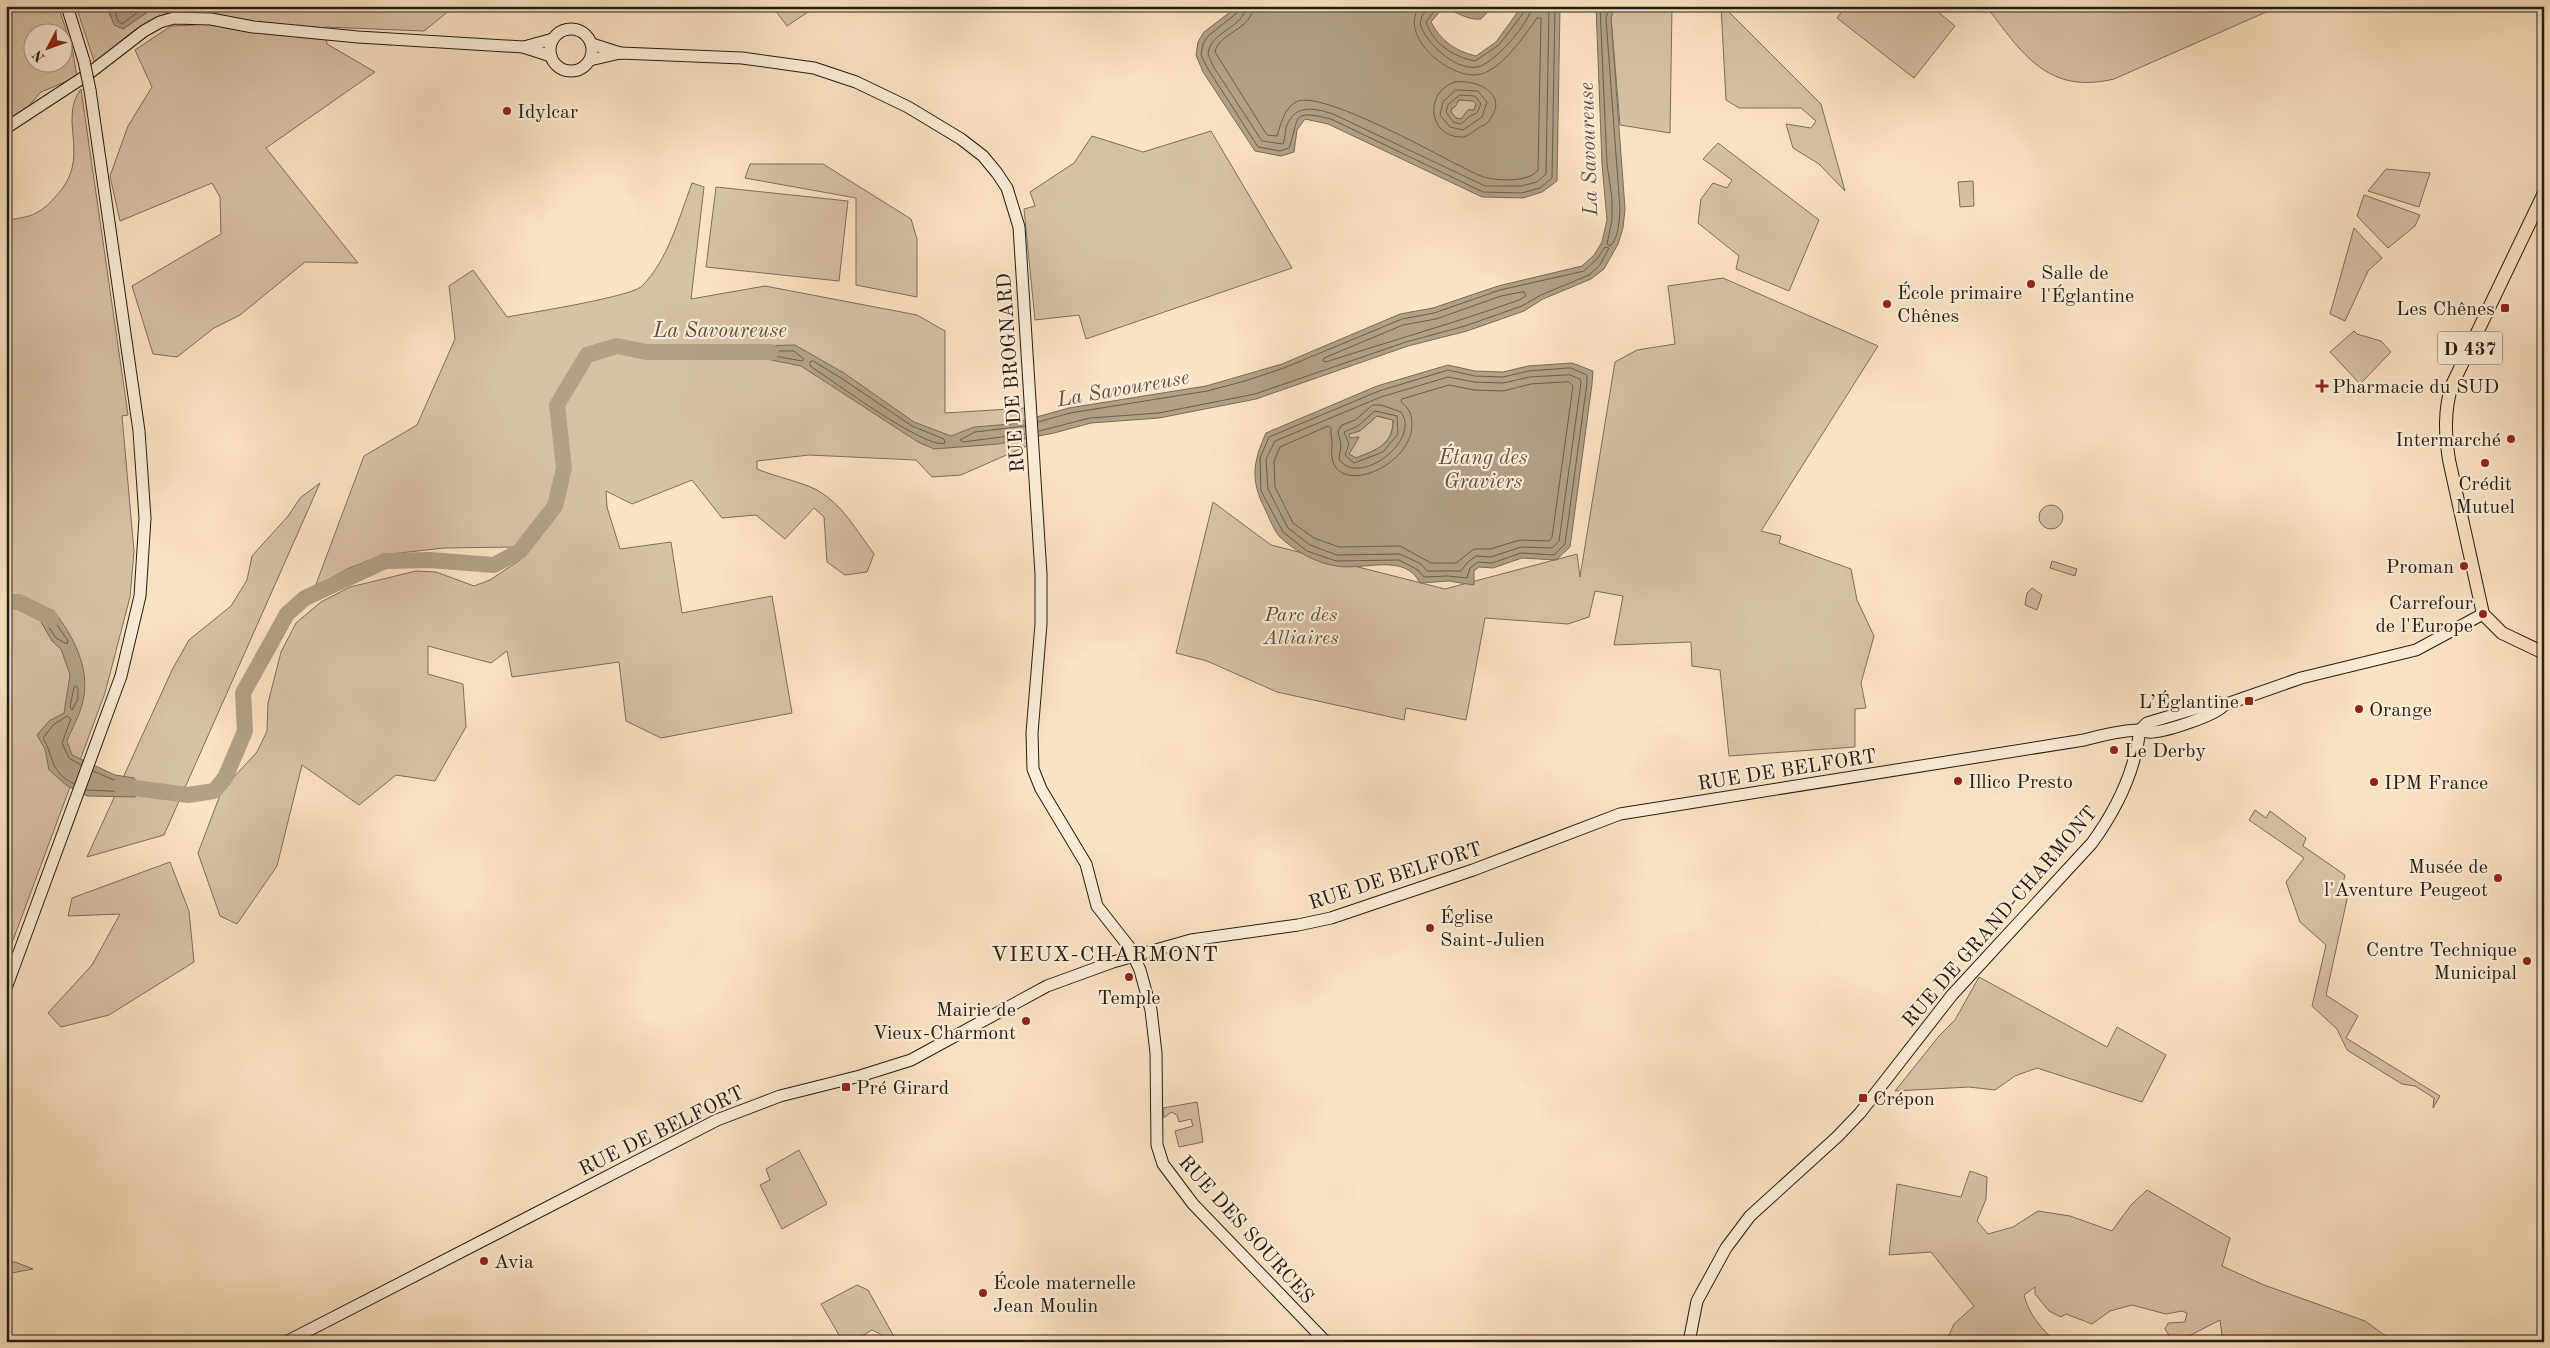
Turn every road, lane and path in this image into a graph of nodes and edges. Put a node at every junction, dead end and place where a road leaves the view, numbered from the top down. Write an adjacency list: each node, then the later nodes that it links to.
1 (67, 6): 15 (main road, bridge)
2 (553, 38): 3 (main road); 4 (main road); 6 (main road)
3 (592, 44): 5 (main road, RUE DE BROGNARD); 7 (main road)
4 (524, 46): 6 (main road); 8 (main road)
5 (620, 54): 7 (main road, RUE DE BROGNARD); 14 (main road, RUE DE BROGNARD)
6 (551, 56): 7 (main road)
7 (590, 60)
8 (6, 128)
9 (2544, 193): 10 (main road, D 437)
10 (2483, 614): 11 (main road); 12 (main road); 13 (main road, RUE DE BELFORT)
11 (2544, 644)
12 (2544, 653)
13 (2140, 730): 14 (main road, RUE DE BELFORT); 18 (main road, RUE DE GRAND-CHARMONT)
14 (1135, 955): 16 (main road, RUE DE BELFORT); 17 (main road, RUE DES SOURCES)
15 (6, 988)
16 (286, 1342)
17 (1326, 1342)
18 (1689, 1342)

